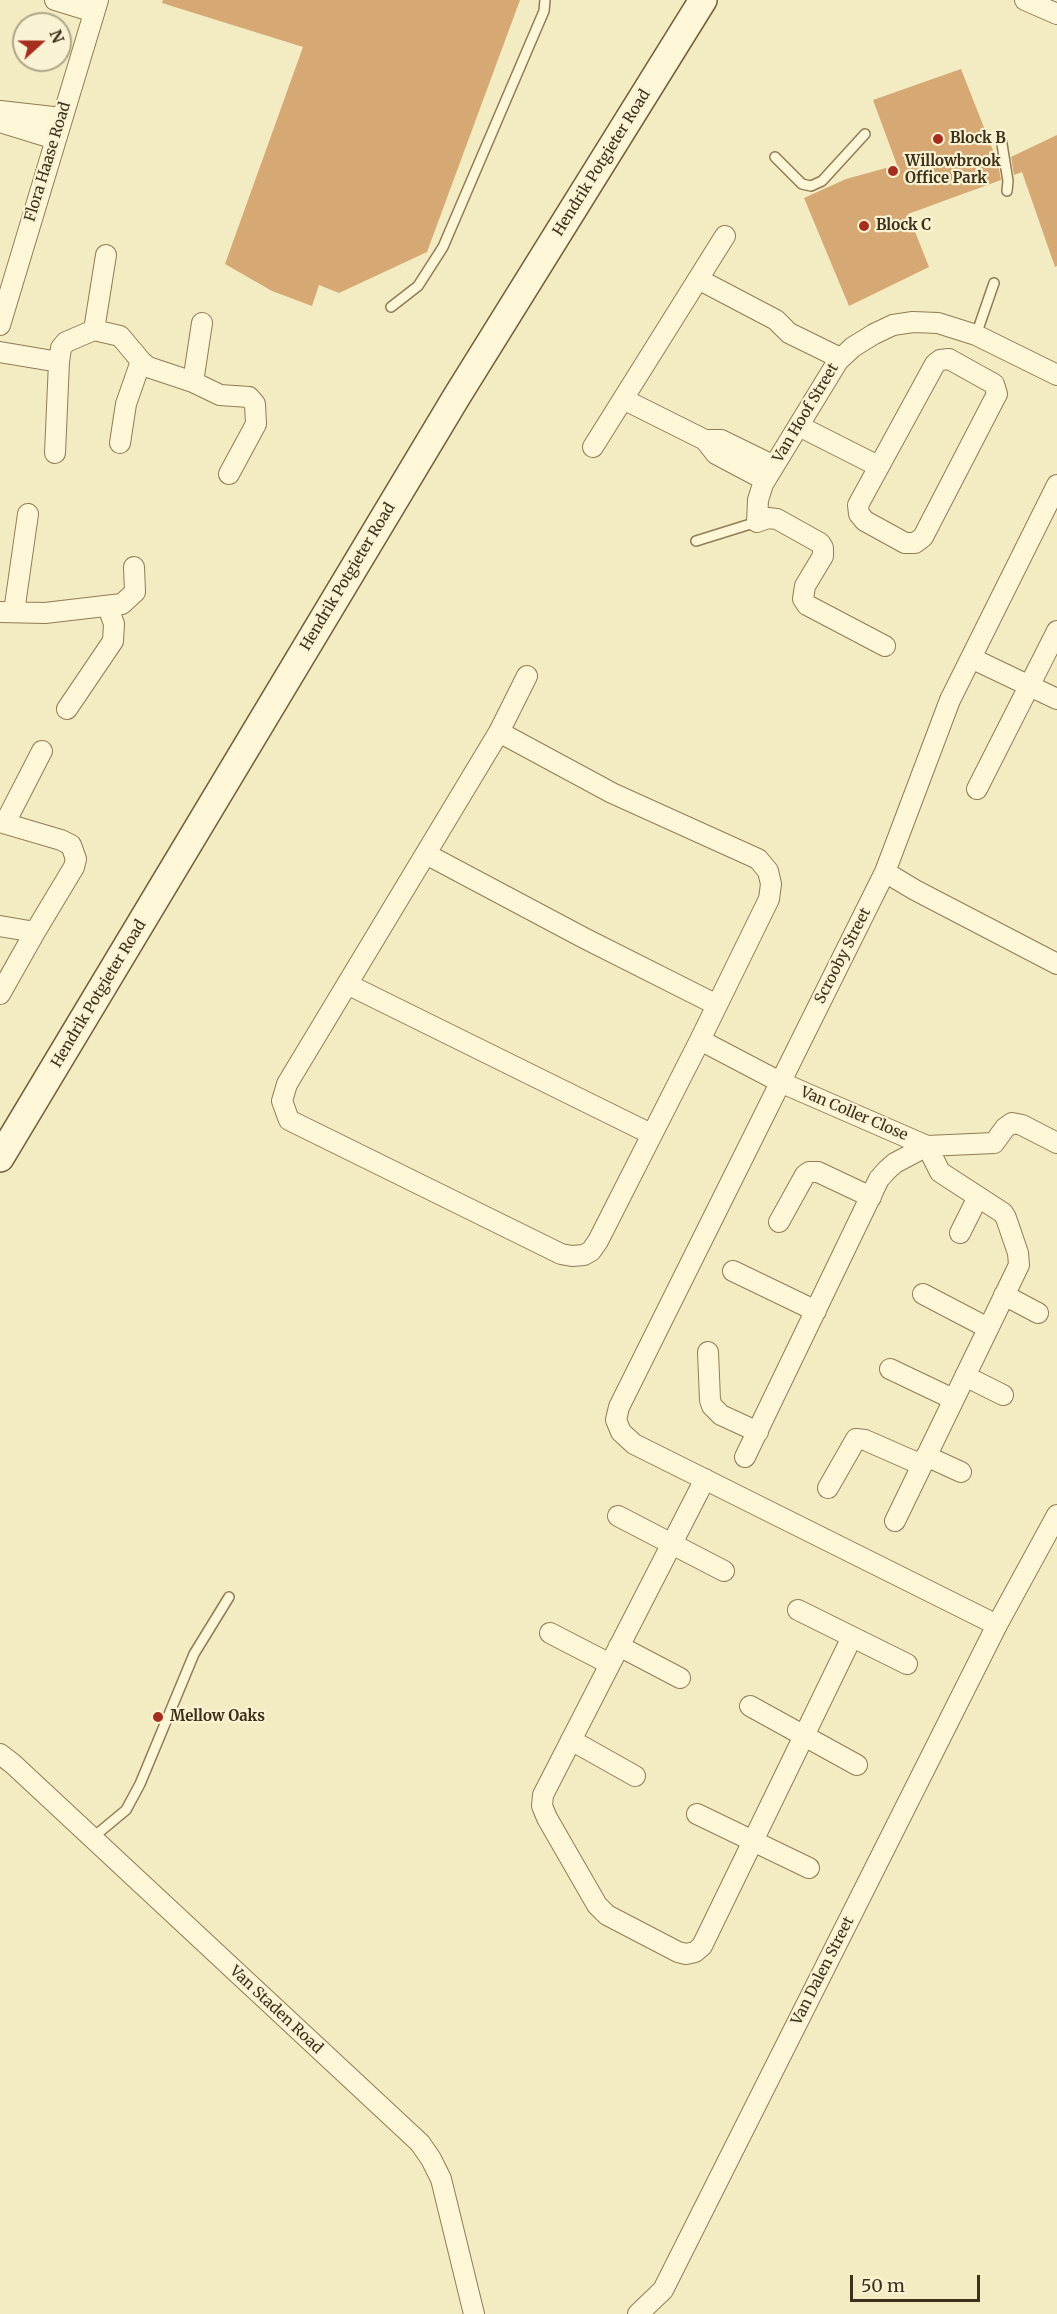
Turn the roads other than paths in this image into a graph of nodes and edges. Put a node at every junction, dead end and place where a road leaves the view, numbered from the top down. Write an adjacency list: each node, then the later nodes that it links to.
1 (55, 0): 5 (street)
2 (545, 0): 19 (lane)
3 (703, 0): 69 (main road, Hendrik Potgieter Road)
4 (1025, 0): 6 (street)
5 (96, 6): 8 (street, Flora Haase Road)
6 (1057, 14)
7 (0, 111): 8 (street)
8 (62, 118): 12 (street, Flora Haase Road)
9 (0, 122): 12 (street)
10 (865, 134): 13 (lane)
11 (1001, 138): 14 (lane)
12 (55, 139): 21 (street, Flora Haase Road)
13 (775, 157)
14 (1007, 191)
15 (725, 236): 17 (street)
16 (106, 255): 22 (street)
17 (698, 279): 25 (street); 30 (street)
18 (994, 283): 23 (lane)
19 (391, 307)
20 (202, 323): 29 (street)
21 (0, 325)
22 (94, 330): 26 (street); 27 (street)
23 (976, 335): 25 (street, Van Hoof Street); 28 (street, Van Hoof Street)
24 (0, 352): 27 (street)
25 (845, 354): 31 (street, Van Hoof Street)
26 (141, 361): 29 (street); 32 (street)
27 (59, 362): 34 (street)
28 (1057, 375)
29 (194, 382): 37 (street)
30 (622, 399): 33 (street); 36 (street)
31 (799, 426): 35 (street); 36 (street, Van Hoof Street)
32 (120, 443)
33 (592, 447)
34 (55, 453)
35 (878, 466): 35 (street)
36 (770, 473): 40 (street, Van Hoof Street)
37 (229, 474)
38 (1057, 485): 47 (street, Scrooby Street)
39 (28, 514): 44 (street)
40 (757, 522): 41 (lane); 46 (street)
41 (696, 541)
42 (134, 567): 43 (street)
43 (108, 607): 44 (street); 51 (street)
44 (7, 612)
45 (1057, 630): 49 (street)
46 (885, 646)
47 (971, 658): 49 (street); 57 (street, Scrooby Street)
48 (527, 676): 52 (street)
49 (1029, 686): 50 (street); 54 (street)
50 (1057, 699)
51 (68, 709)
52 (500, 732): 56 (street); 63 (street)
53 (42, 751): 55 (street)
54 (977, 789)
55 (2, 823): 59 (street)
56 (426, 854): 61 (street); 63 (street)
57 (885, 872): 60 (street); 65 (street, Scrooby Street)
58 (0, 926): 59 (street)
59 (35, 932): 62 (street)
60 (1057, 964)
61 (347, 984): 66 (street); 66 (street)
62 (0, 994)
63 (717, 1005): 64 (street)
64 (700, 1040): 65 (street, Van Coller Close); 66 (street)
65 (780, 1082): 68 (street, Van Coller Close); 89 (street, Scrooby Street)
66 (651, 1134)
67 (1057, 1143): 68 (street)
68 (927, 1146): 70 (street); 71 (street)
69 (0, 1158)
70 (871, 1197): 72 (street); 77 (street)
71 (978, 1197): 73 (street); 76 (street)
72 (778, 1222)
73 (960, 1233)
74 (733, 1271): 77 (street)
75 (923, 1294): 79 (street)
76 (1004, 1295): 78 (street); 79 (street)
77 (816, 1311): 85 (street)
78 (1038, 1313)
79 (988, 1328): 82 (street)
80 (708, 1352): 85 (street)
81 (890, 1368): 84 (street)
82 (965, 1376): 83 (street); 84 (street)
83 (1003, 1395)
84 (953, 1399): 87 (street)
85 (758, 1432): 86 (street)
86 (745, 1457)
87 (924, 1461): 88 (street); 90 (street); 93 (street)
88 (961, 1472)
89 (705, 1479): 94 (street); 98 (street)
90 (828, 1488)
91 (1057, 1515): 98 (street, Van Dalen Street)
92 (618, 1516): 94 (street)
93 (895, 1521)
94 (671, 1544): 95 (street); 101 (street)
95 (723, 1571)
96 (228, 1597): 112 (lane)
97 (798, 1610): 100 (street)
98 (997, 1625): 115 (street, Van Dalen Street)
99 (550, 1633): 102 (street)
100 (852, 1637): 103 (street); 106 (street)
101 (619, 1646): 102 (street); 104 (street)
102 (610, 1664): 107 (street)
103 (907, 1664)
104 (680, 1677)
105 (750, 1706): 106 (street)
106 (804, 1736): 109 (street); 113 (street)
107 (570, 1740): 110 (street); 113 (street)
108 (0, 1755): 112 (street, Van Staden Road)
109 (857, 1765)
110 (635, 1776)
111 (697, 1814): 113 (street)
112 (91, 1839): 116 (street, Van Staden Road)
113 (753, 1841): 114 (street)
114 (809, 1868)
115 (637, 2313)
116 (474, 2314)

